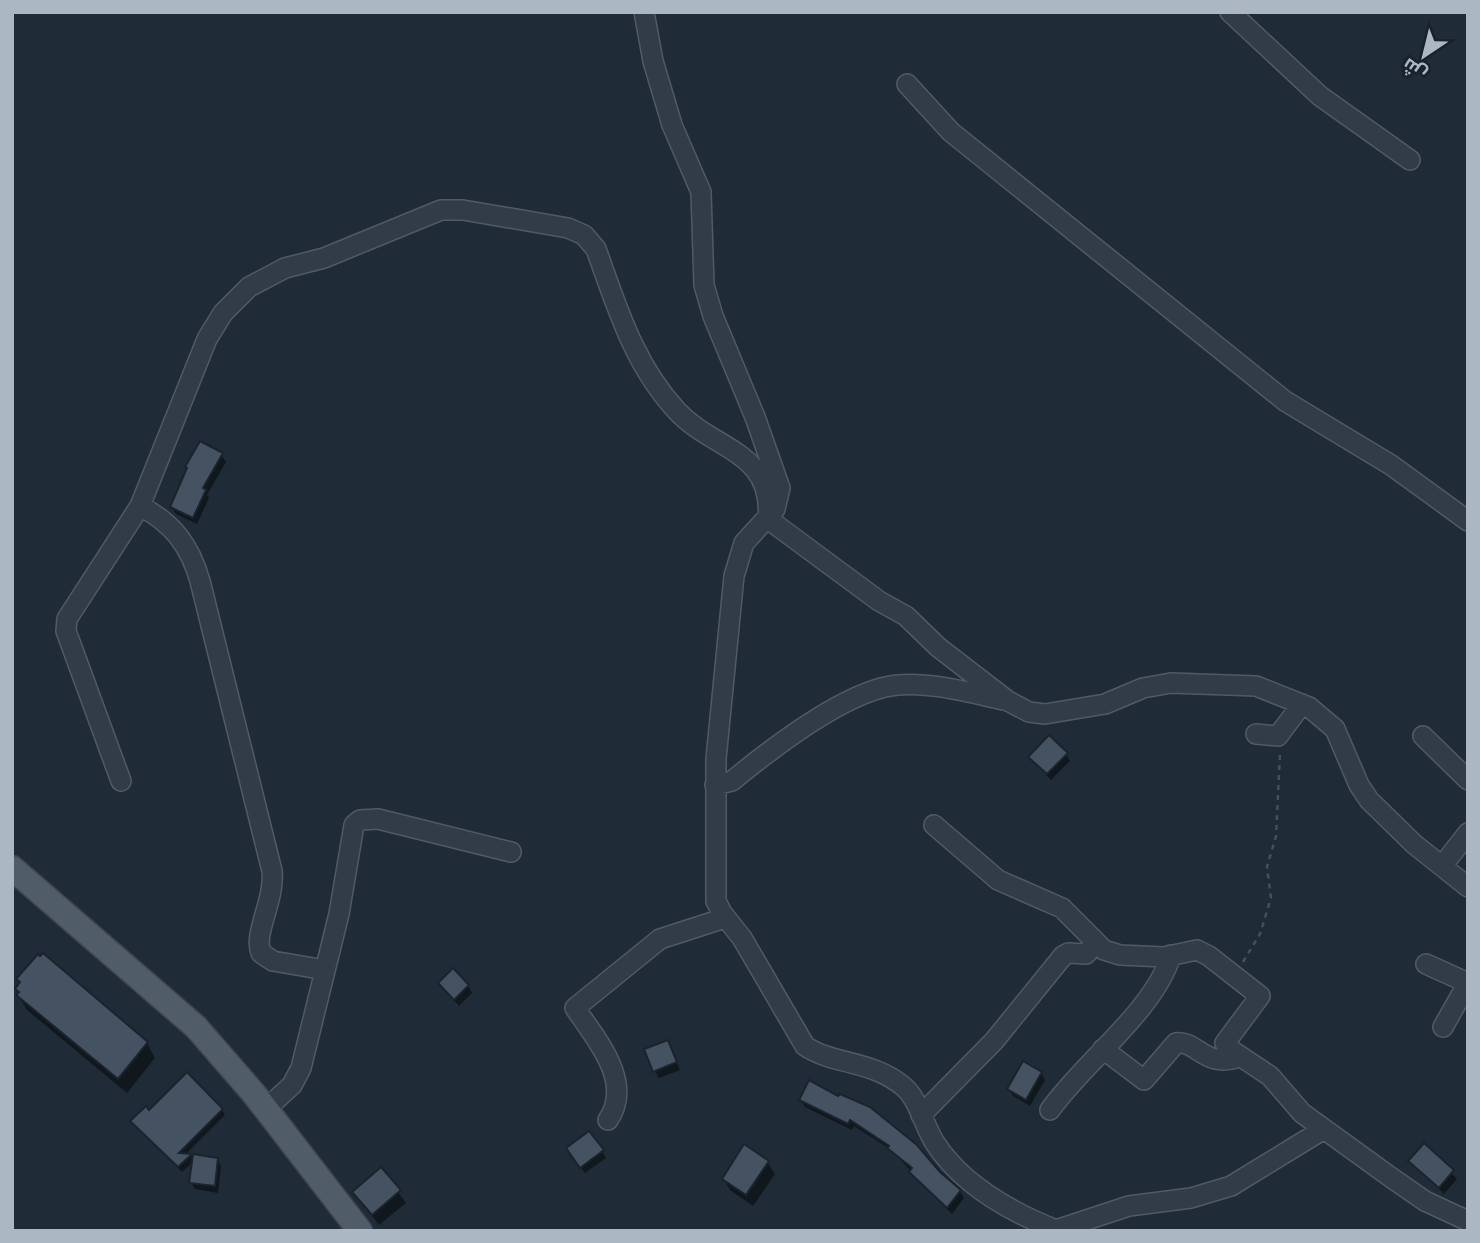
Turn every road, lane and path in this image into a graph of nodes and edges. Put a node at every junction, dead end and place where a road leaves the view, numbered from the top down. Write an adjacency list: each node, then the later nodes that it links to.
1 (644, 12): 6 (street)
2 (1230, 12): 4 (street)
3 (907, 84): 7 (street)
4 (1410, 160)
5 (140, 506): 6 (street); 14 (street); 26 (street)
6 (768, 519): 8 (street); 15 (street)
7 (1468, 521)
8 (1008, 701): 9 (street); 15 (street)
9 (1302, 704): 11 (street); 19 (street)
10 (1256, 734): 11 (street)
11 (1278, 736): 27 (path)
12 (1423, 737): 13 (street)
13 (1468, 780)
14 (121, 781)
15 (715, 785): 22 (street)
16 (934, 825): 23 (street)
17 (1468, 833): 19 (street)
18 (511, 852): 26 (street)
19 (1442, 866): 21 (street)
20 (12, 868): 32 (main road)
21 (1468, 887)
22 (725, 918): 34 (street); 35 (street)
23 (1095, 943): 24 (street); 34 (street)
24 (1171, 955): 27 (street); 30 (street)
25 (1426, 964): 28 (street)
26 (325, 970): 32 (street)
27 (1234, 976): 31 (street)
28 (1468, 983): 29 (street)
29 (1443, 1027)
30 (1103, 1049): 31 (street); 33 (street)
31 (1239, 1057): 36 (street)
32 (266, 1109): 38 (main road)
33 (1050, 1110)
34 (920, 1115): 39 (street)
35 (608, 1120)
36 (1324, 1129): 37 (street); 39 (street)
37 (1468, 1221)
38 (360, 1231)
39 (1056, 1231)

